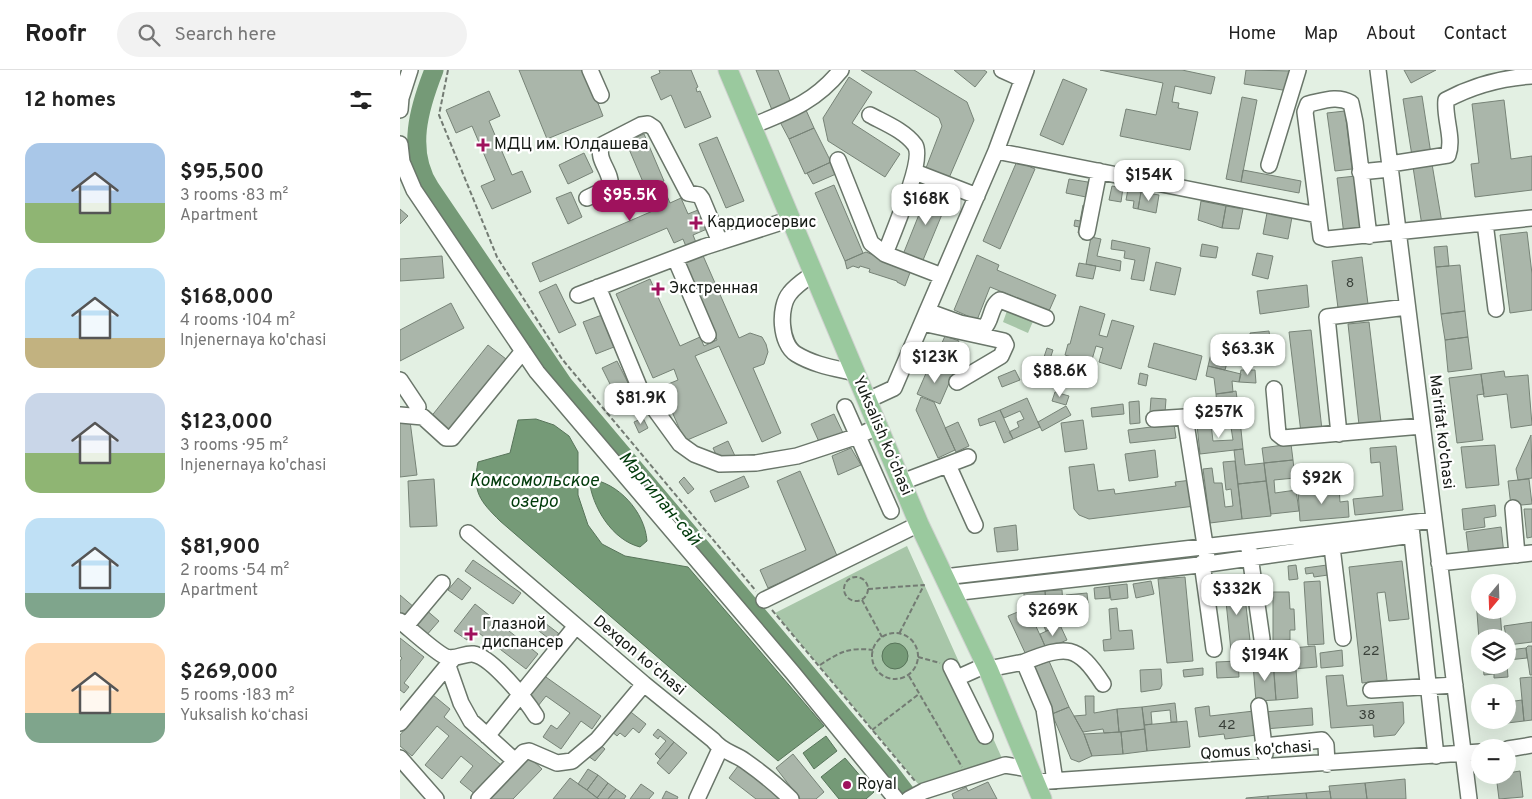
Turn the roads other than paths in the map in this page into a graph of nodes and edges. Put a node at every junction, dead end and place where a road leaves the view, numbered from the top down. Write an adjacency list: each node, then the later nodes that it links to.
1 (405, 70): 11 (street)
2 (410, 70): 13 (street)
3 (590, 70): 12 (street)
4 (728, 70): 15 (main road, Yuksalish koʻchasi)
5 (842, 70): 15 (street)
6 (1002, 70): 9 (street)
7 (1298, 70): 19 (street)
8 (1378, 70): 20 (street, Ma'rifat ko'chasi)
9 (1024, 75): 17 (street)
10 (1532, 76): 20 (street)
11 (400, 79)
12 (601, 94)
13 (400, 110)
14 (870, 115): 22 (street)
15 (752, 126): 27 (main road, Yuksalish koʻchasi)
16 (400, 144): 45 (street)
17 (996, 151): 21 (street); 24 (street)
18 (838, 160): 34 (street)
19 (1269, 165)
20 (1390, 166): 23 (street); 31 (street, Ma'rifat ko'chasi)
21 (1099, 171): 26 (street); 30 (street)
22 (915, 172): 24 (street); 34 (street)
23 (1360, 172): 26 (street); 32 (street)
24 (977, 196): 37 (street)
25 (586, 198): 33 (street)
26 (1318, 215): 32 (street)
27 (791, 219): 33 (street); 36 (main road, Yuksalish koʻchasi)
28 (1531, 222): 29 (street)
29 (1485, 223): 31 (street); 41 (street)
30 (1087, 232)
31 (1399, 232): 32 (street); 40 (street, Ma'rifat ko'chasi)
32 (1369, 236)
33 (720, 242): 35 (street)
34 (885, 254): 37 (street)
35 (675, 258): 38 (street); 44 (street)
36 (814, 273): 46 (main road, Yuksalish koʻchasi); 46 (street)
37 (942, 276): 42 (street)
38 (598, 287): 39 (street); 58 (street)
39 (578, 295)
40 (1407, 307): 56 (street, Ma'rifat ko'chasi); 57 (street)
41 (1496, 309)
42 (924, 317): 43 (street); 48 (street); 50 (street)
43 (1046, 318)
44 (708, 335)
45 (523, 351): 53 (street); 115 (street)
46 (855, 373): 50 (main road, Yuksalish koʻchasi)
47 (400, 380): 51 (street)
48 (957, 382)
49 (1274, 389): 57 (street)
50 (868, 400): 55 (main road, Yuksalish koʻchasi)
51 (418, 406)
52 (845, 407): 58 (street)
53 (400, 415)
54 (1154, 419): 71 (street)
55 (879, 426): 58 (street); 61 (main road, Yuksalish koʻchasi)
56 (1422, 426): 57 (street); 64 (street, Ma'rifat ko'chasi)
57 (1339, 434)
58 (858, 436): 63 (street)
59 (968, 457): 60 (street)
60 (948, 465): 61 (street); 66 (street)
61 (902, 482): 65 (main road, Yuksalish koʻchasi)
62 (1512, 508): 72 (street)
63 (890, 511)
64 (1434, 520): 67 (street); 75 (street, Ma'rifat ko'chasi)
65 (919, 524): 77 (main road, Yuksalish koʻchasi); 78 (street)
66 (975, 525)
67 (1412, 529): 70 (street); 90 (street)
68 (468, 533): 80 (street, Dexqon koʻchasi)
69 (1248, 541): 70 (street); 71 (street); 73 (street)
70 (1337, 541): 73 (street); 81 (street)
71 (1206, 546): 74 (street); 77 (street)
72 (1524, 554): 75 (street)
73 (1250, 558): 74 (street); 82 (street)
74 (1205, 563): 77 (street); 83 (street)
75 (1440, 563): 89 (street, Ma'rifat ko'chasi)
76 (442, 583): 79 (street)
77 (948, 585): 86 (main road, Yuksalish koʻchasi)
78 (764, 600)
79 (403, 624): 84 (street)
80 (576, 626): 87 (street, Dexqon koʻchasi); 92 (street)
81 (1343, 638)
82 (1262, 639)
83 (1214, 649)
84 (451, 662): 92 (street); 95 (street); 96 (street)
85 (1024, 662): 86 (street); 88 (street); 109 (street)
86 (987, 667): 97 (street); 110 (main road, Yuksalish koʻchasi)
87 (644, 684): 101 (street, Dexqon koʻchasi); 106 (street)
88 (1102, 684)
89 (1455, 685): 90 (street); 103 (street, Ma'rifat ko'chasi)
90 (1429, 687): 91 (street); 104 (street)
91 (1372, 690)
92 (522, 695): 94 (street); 96 (street)
93 (1260, 706): 98 (street)
94 (536, 716)
95 (400, 723)
96 (487, 736): 106 (street)
97 (985, 736)
98 (1264, 746): 107 (street); 108 (street)
99 (1532, 746): 100 (street)
100 (1516, 748)
101 (720, 749): 113 (street); 114 (street, Dexqon koʻchasi)
102 (1471, 754): 103 (street, Qomus ko'chasi)
103 (1464, 755): 104 (street, Qomus ko'chasi); 117 (street, Ma'rifat ko'chasi)
104 (1436, 756): 107 (street, Qomus ko'chasi)
105 (400, 758): 111 (street)
106 (515, 761): 112 (street)
107 (1327, 764): 108 (street, Qomus ko'chasi)
108 (1267, 768): 109 (street, Qomus ko'chasi)
109 (1055, 781): 110 (street, Qomus ko'chasi)
110 (1035, 784): 116 (street, Qomus ko'chasi)
111 (436, 799)
112 (479, 799)
113 (697, 799)
114 (791, 799)
115 (896, 799)
116 (909, 799)
117 (1470, 799)

